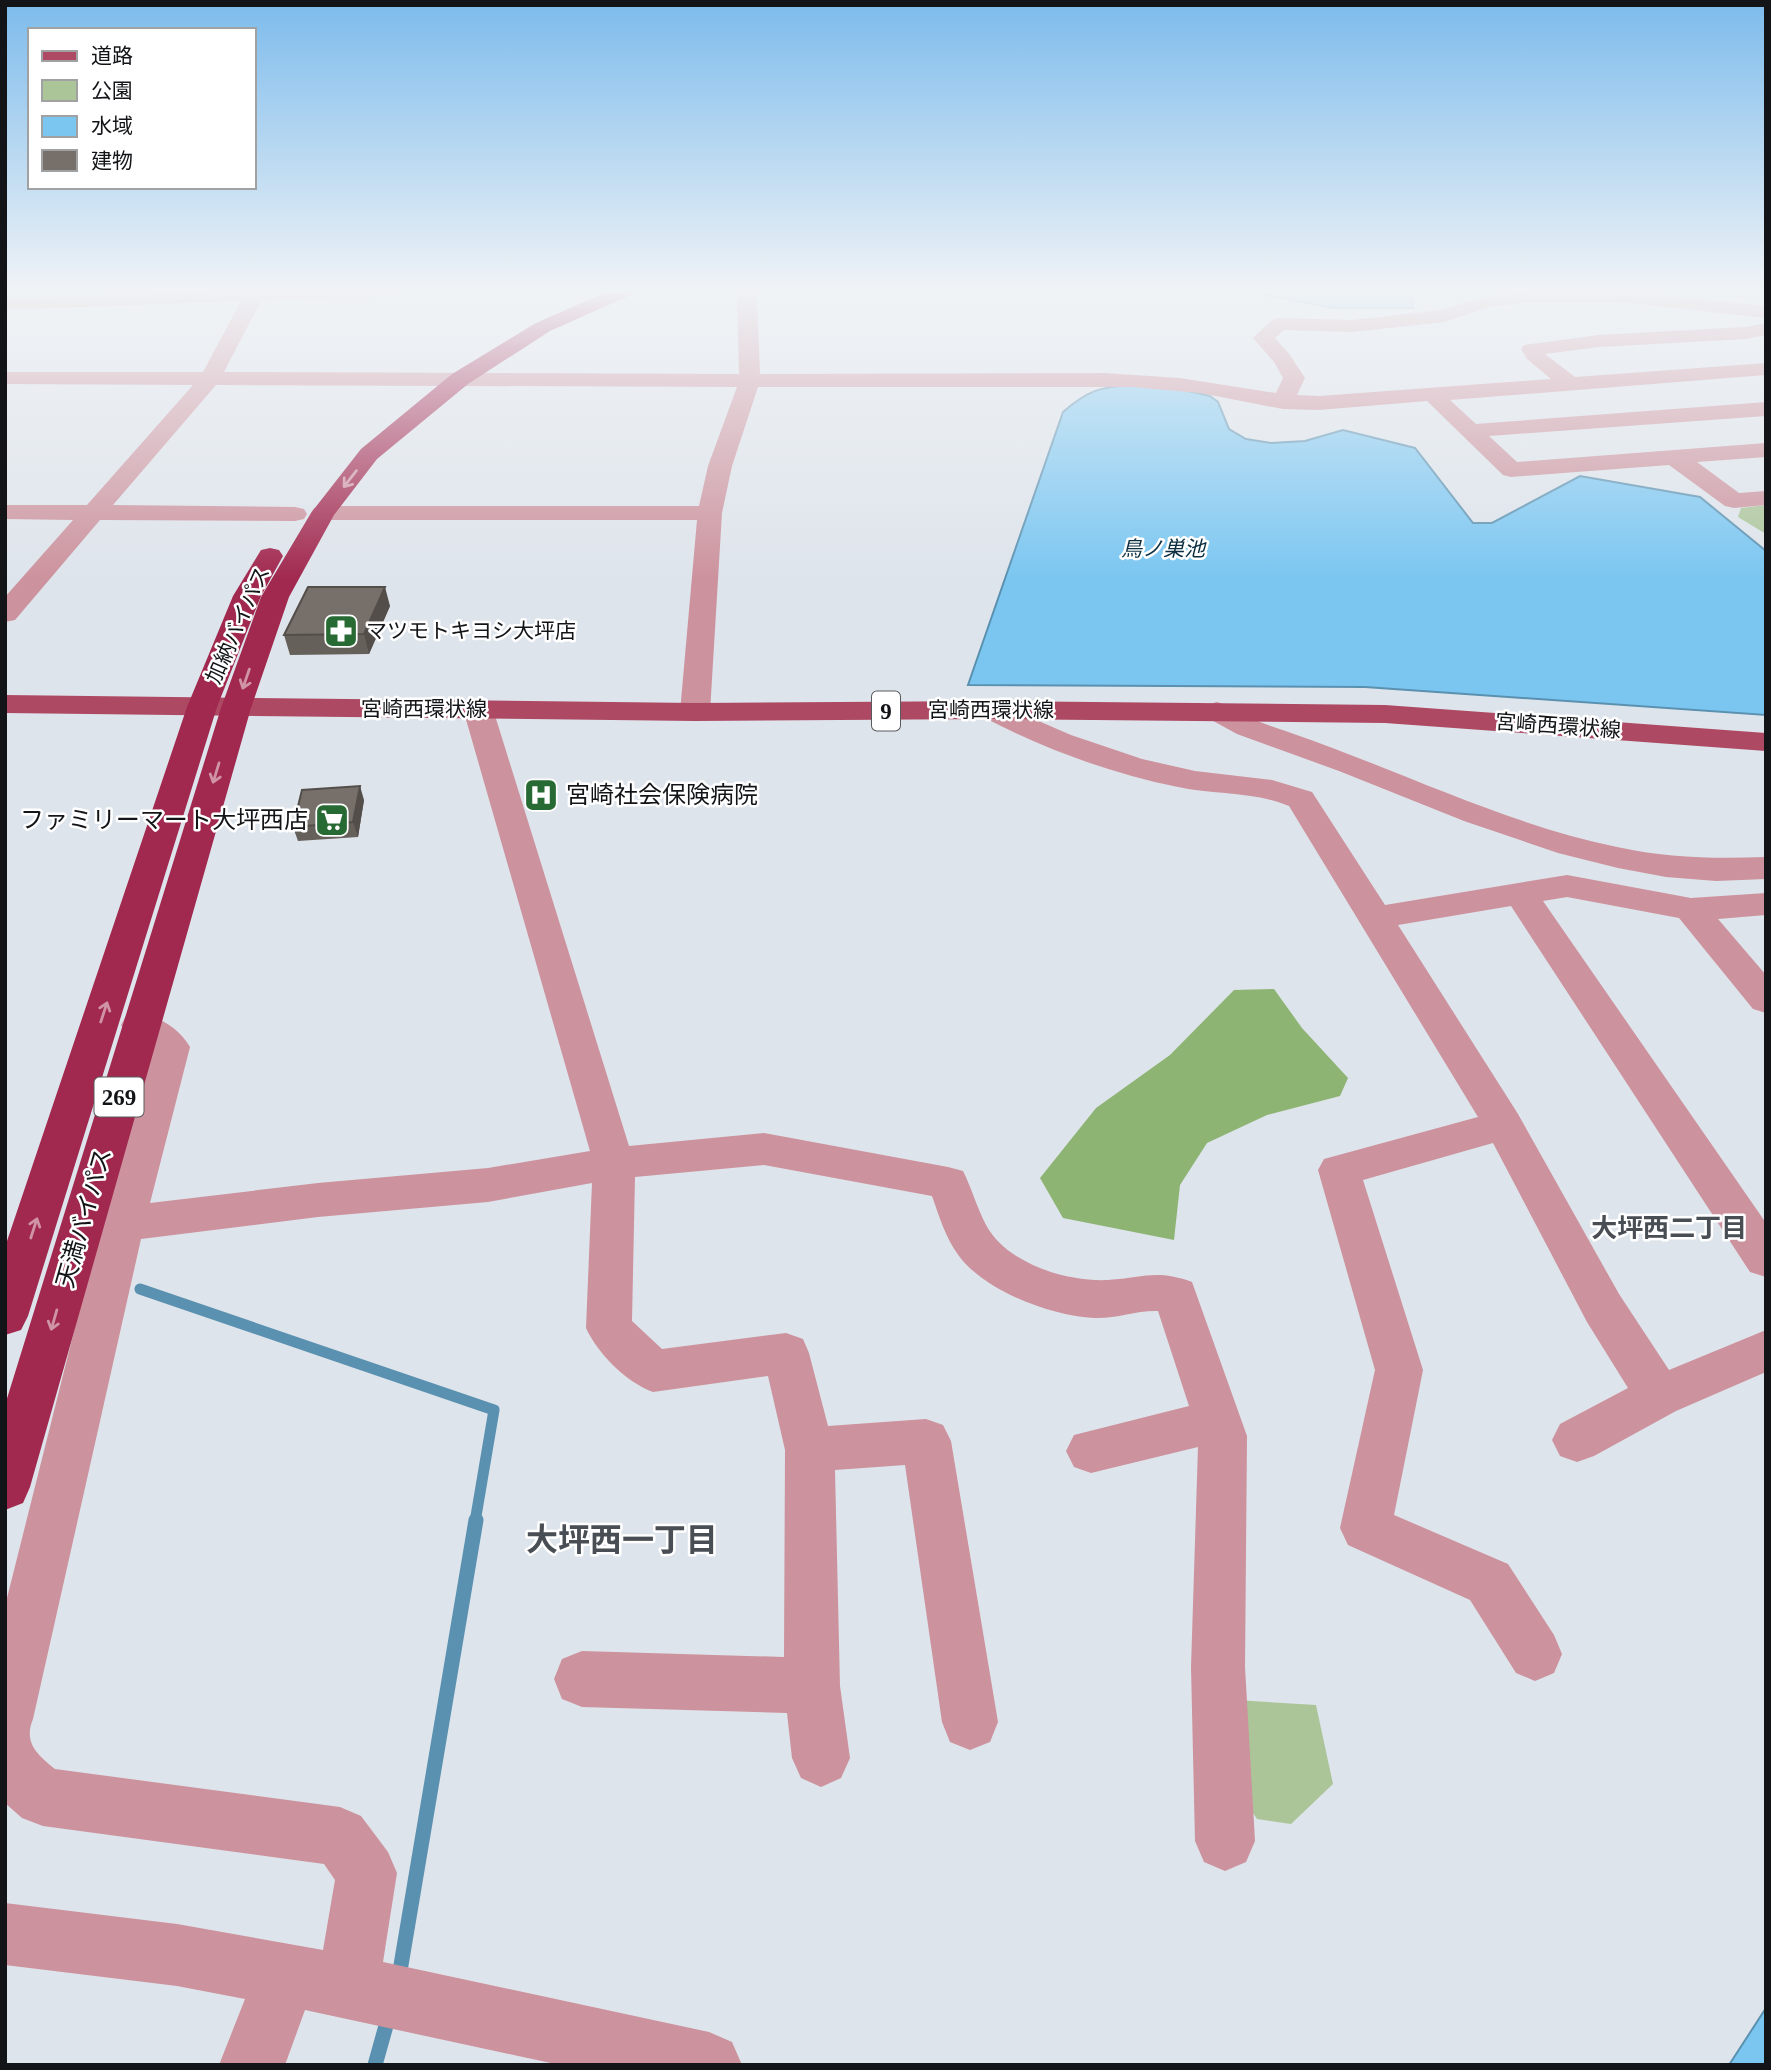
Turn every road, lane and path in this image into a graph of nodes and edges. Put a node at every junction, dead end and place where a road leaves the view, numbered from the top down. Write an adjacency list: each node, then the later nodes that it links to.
1 (203, 387): 19 (street)
2 (424, 387): 20 (highway, 加納バイパス / 269)
3 (451, 387): 17 (highway, 加納バイパス / 269, one-way to 17)
4 (748, 387): 18 (street)
5 (1190, 387): 10 (street)
6 (1290, 387): 10 (street)
7 (1534, 387): 9 (street)
8 (1735, 387): 11 (street)
9 (1432, 394): 10 (street); 12 (street)
10 (1283, 402)
11 (1766, 408): 12 (street)
12 (1470, 431): 14 (street)
13 (1766, 450): 14 (street)
14 (1674, 457): 15 (street)
15 (1766, 498)
16 (5, 512): 19 (street)
17 (323, 513): 18 (street); 23 (highway, 加納バイパス / 269, one-way to 23)
18 (710, 513): 27 (street)
19 (93, 514): 20 (street); 21 (street)
20 (295, 514): 23 (highway, 加納バイパス / 269)
21 (5, 614)
22 (5, 704): 23 (main road, 宮崎西環状線 / 9)
23 (219, 707): 24 (main road, 宮崎西環状線 / 9); 35 (highway, 天満バイパス / 269, one-way to 35); 40 (highway, 天満バイパス / 269, one-way to 23)
24 (478, 709): 27 (main road, 宮崎西環状線 / 9); 37 (street)
25 (992, 710): 26 (main road, 宮崎西環状線 / 9); 27 (main road, 宮崎西環状線 / 9); 33 (street)
26 (1217, 711): 28 (main road, 宮崎西環状線 / 9); 29 (street)
27 (695, 712)
28 (1766, 742)
29 (1766, 868)
30 (1520, 893): 32 (street); 33 (street); 39 (street)
31 (1766, 904): 32 (street)
32 (1691, 909): 34 (street)
33 (1373, 918): 36 (street)
34 (1766, 1000)
35 (140, 1025): 38 (street); 47 (highway, 天満バイパス / 269, one-way to 47)
36 (1504, 1125): 42 (street); 48 (street)
37 (614, 1163): 38 (street); 43 (street); 45 (street)
38 (123, 1224): 51 (street)
39 (1766, 1259)
40 (5, 1317)
41 (1766, 1350): 42 (street)
42 (1659, 1396): 44 (street)
43 (1218, 1421): 46 (street); 55 (street)
44 (1577, 1440)
45 (810, 1450): 50 (street); 52 (street)
46 (1091, 1451)
47 (5, 1487)
48 (1535, 1654)
49 (582, 1679): 50 (street)
50 (812, 1686): 54 (street)
51 (5, 1719)
52 (970, 1722)
53 (5, 1744): 58 (street)
54 (821, 1758)
55 (1224, 1841)
56 (5, 1934): 57 (street)
57 (286, 1976): 58 (street); 59 (street)
58 (378, 1992): 60 (street)
59 (252, 2065)
60 (709, 2065)

